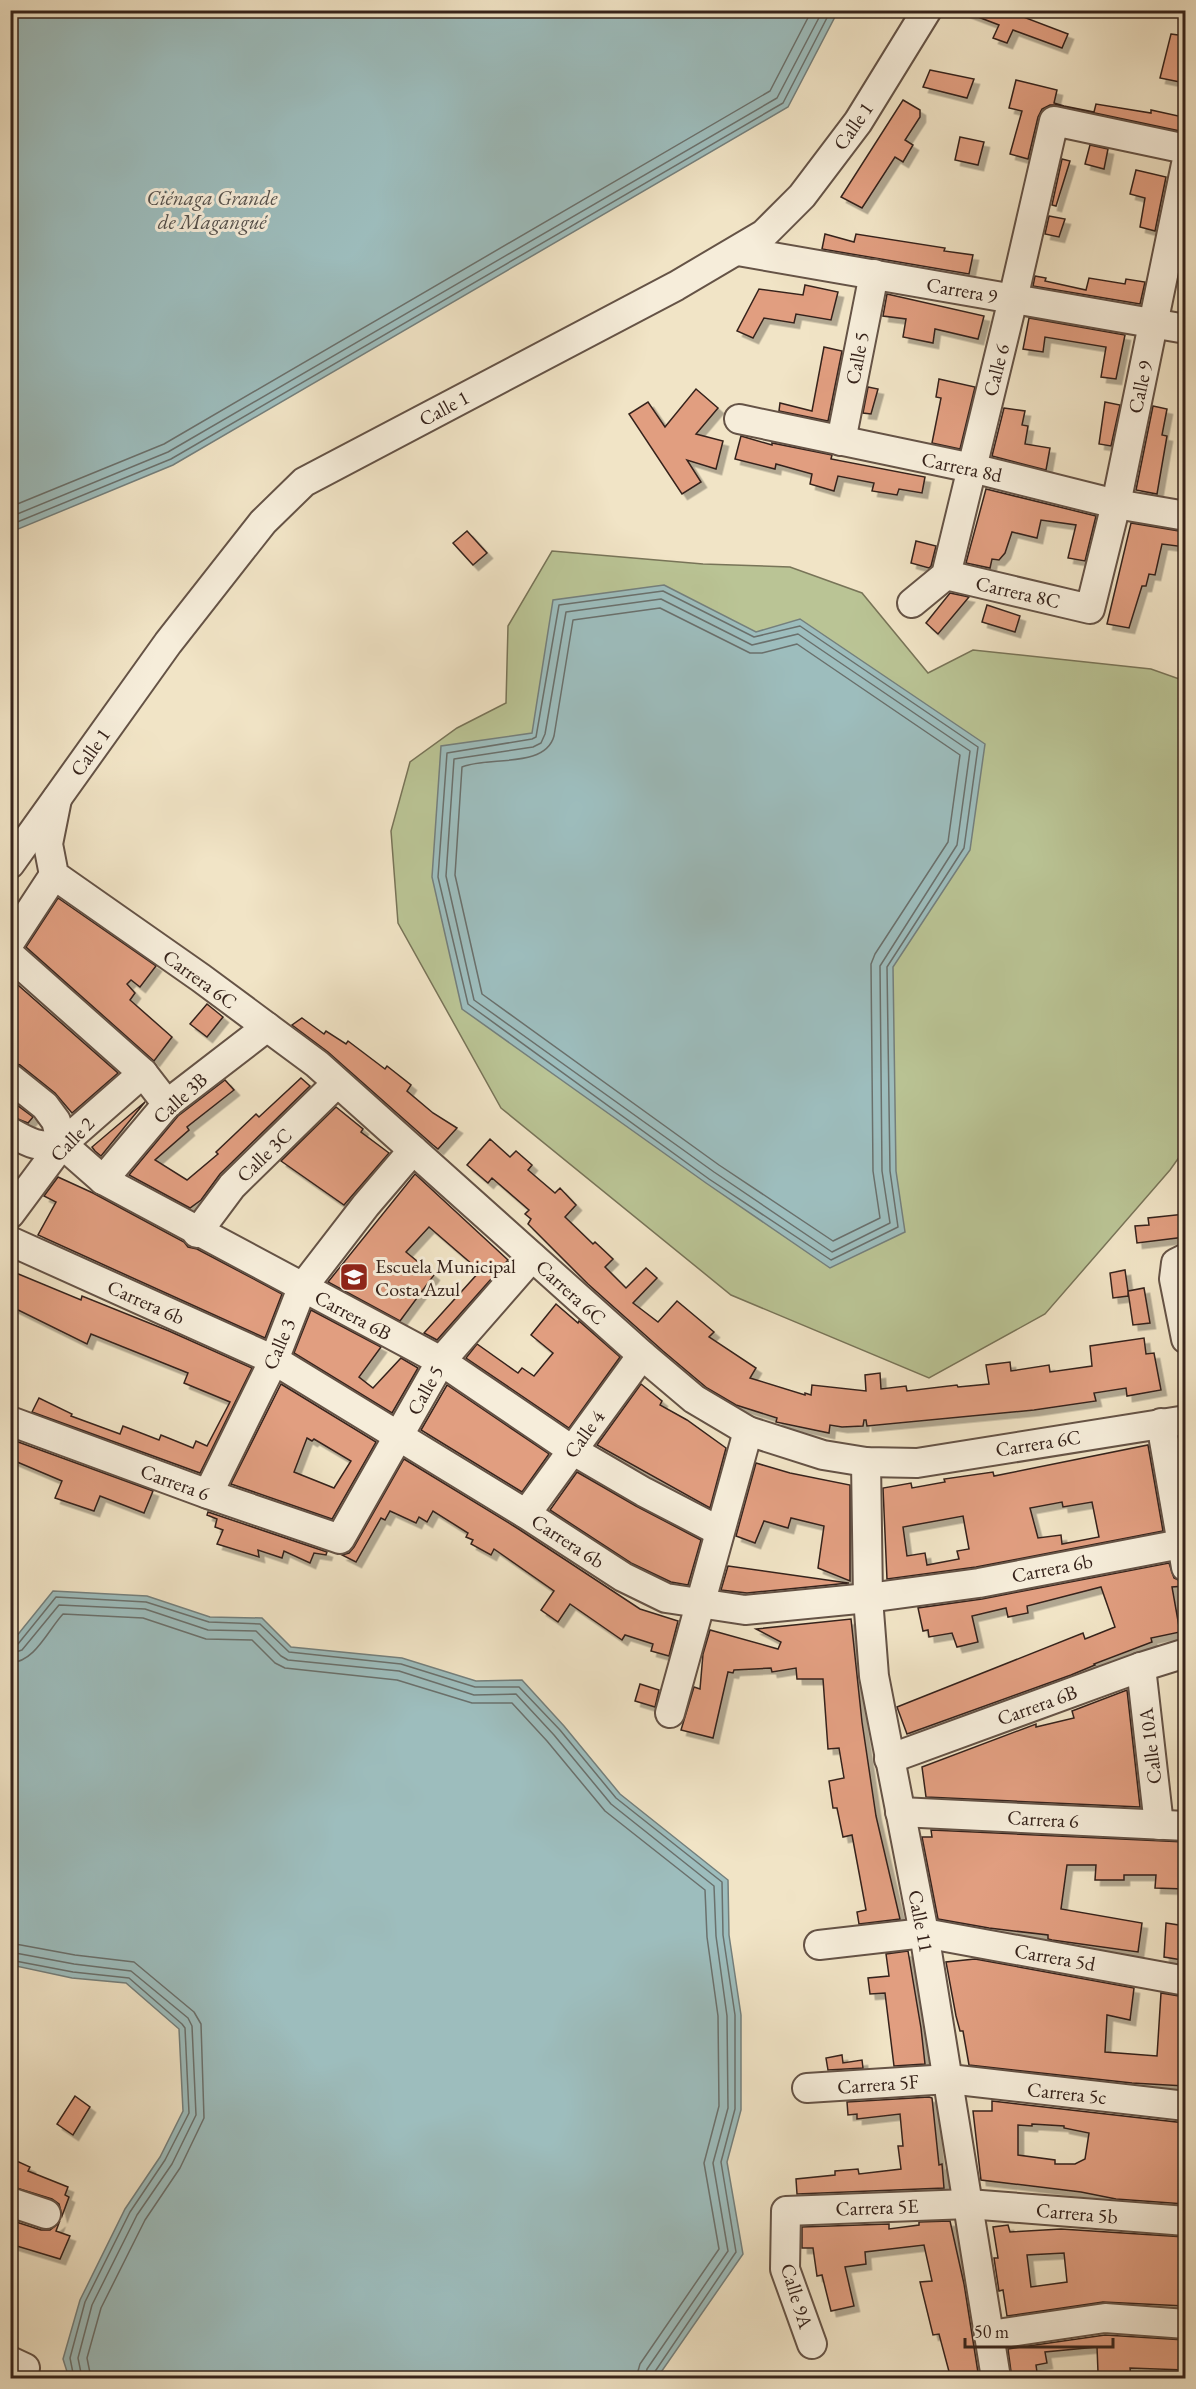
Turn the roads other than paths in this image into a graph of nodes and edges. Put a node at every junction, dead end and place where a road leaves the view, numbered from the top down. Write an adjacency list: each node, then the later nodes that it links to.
1 (927, 10): 4 (street, Calle 1)
2 (1185, 149): 6 (street, Calle 6)
3 (1185, 164): 7 (street, Calle 9)
4 (738, 251): 5 (street, Carrera 9); 17 (street, Calle 1)
5 (874, 274): 6 (street, Carrera 9); 10 (street, Calle 5)
6 (1013, 299): 7 (street, Carrera 9); 11 (street, Calle 6)
7 (1153, 324): 8 (street, Carrera 9); 12 (street, Calle 9)
8 (1185, 329)
9 (739, 419): 10 (street, Carrera 8d)
10 (841, 441): 11 (street, Carrera 8d)
11 (972, 468): 12 (street, Carrera 8d); 14 (street, Calle 6)
12 (1116, 504): 13 (street, Carrera 8d); 16 (street, Calle 9)
13 (1185, 516)
14 (946, 575): 15 (street); 16 (street, Carrera 8C)
15 (912, 603)
16 (1090, 609)
17 (57, 799): 18 (street, Calle 1); 19 (street)
18 (10, 864)
19 (54, 876): 20 (street); 22 (street, Carrera 6C)
20 (10, 942)
21 (10, 955): 23 (street)
22 (267, 1027): 25 (street, Carrera 6C); 26 (street, Calle 3B)
23 (143, 1073): 26 (street); 28 (street, Calle 2)
24 (10, 1078): 28 (street, Carrera 6B)
25 (337, 1083): 29 (street, Carrera 6C); 32 (street, Calle 3C)
26 (167, 1104): 30 (street, Calle 3B)
27 (10, 1132): 28 (street)
28 (62, 1144): 30 (street, Carrera 6B); 31 (street, Calle 2)
29 (413, 1150): 34 (street, Carrera 6C); 36 (street, Calle 3)
30 (103, 1180): 32 (street, Carrera 6B)
31 (10, 1214)
32 (197, 1233): 36 (street, Carrera 6B)
33 (10, 1241): 39 (street, Carrera 6b)
34 (532, 1257): 38 (street, Carrera 6C); 40 (street, Calle 5)
35 (1181, 1261): 37 (street)
36 (302, 1288): 39 (street, Calle 3); 40 (street, Carrera 6B)
37 (1185, 1339)
38 (642, 1355): 43 (street, Carrera 6C); 45 (street, Calle 4)
39 (274, 1360): 44 (street, Carrera 6b); 47 (street, Calle 3)
40 (441, 1360): 44 (street, Calle 5); 45 (street, Carrera 6B)
41 (10, 1421): 47 (street, Carrera 6)
42 (1173, 1421): 46 (street, Carrera 6C); 51 (street)
43 (747, 1431): 46 (street, Carrera 6C); 49 (street)
44 (399, 1437): 48 (street, Carrera 6b); 50 (street, Calle 5)
45 (572, 1450): 48 (street, Calle 4); 49 (street, Carrera 6B)
46 (866, 1462): 52 (street, Calle 11)
47 (208, 1494): 50 (street, Carrera 6)
48 (526, 1514): 53 (street, Carrera 6b)
49 (719, 1531): 53 (street)
50 (340, 1539)
51 (1183, 1555): 52 (street, Carrera 6b)
52 (868, 1598): 53 (street, Carrera 6b); 57 (street, Calle 11)
53 (700, 1605): 56 (street)
54 (1185, 1653): 55 (street, Carrera 6B)
55 (1141, 1668): 57 (street, Carrera 6B); 59 (street, Calle 10A)
56 (670, 1713)
57 (889, 1760): 58 (street, Calle 11)
58 (900, 1812): 59 (street, Carrera 6); 60 (street, Calle 11)
59 (1172, 1825)
60 (924, 1933): 61 (street, Carrera 5d); 62 (street, Carrera 5d); 63 (street, Calle 11)
61 (819, 1945)
62 (1185, 1981)
63 (949, 2079): 64 (street, Carrera 5F); 65 (street, Carrera 5c); 67 (street, Calle 11)
64 (807, 2088)
65 (1185, 2106)
66 (10, 2202): 69 (street)
67 (968, 2204): 68 (street, Carrera 5E); 70 (street, Carrera 5b); 72 (street, Calle 11)
68 (786, 2211): 73 (street, Calle 9A)
69 (46, 2214)
70 (1185, 2222)
71 (1185, 2324): 72 (street)
72 (990, 2335): 74 (street, Calle 11)
73 (812, 2344)
74 (996, 2379)

